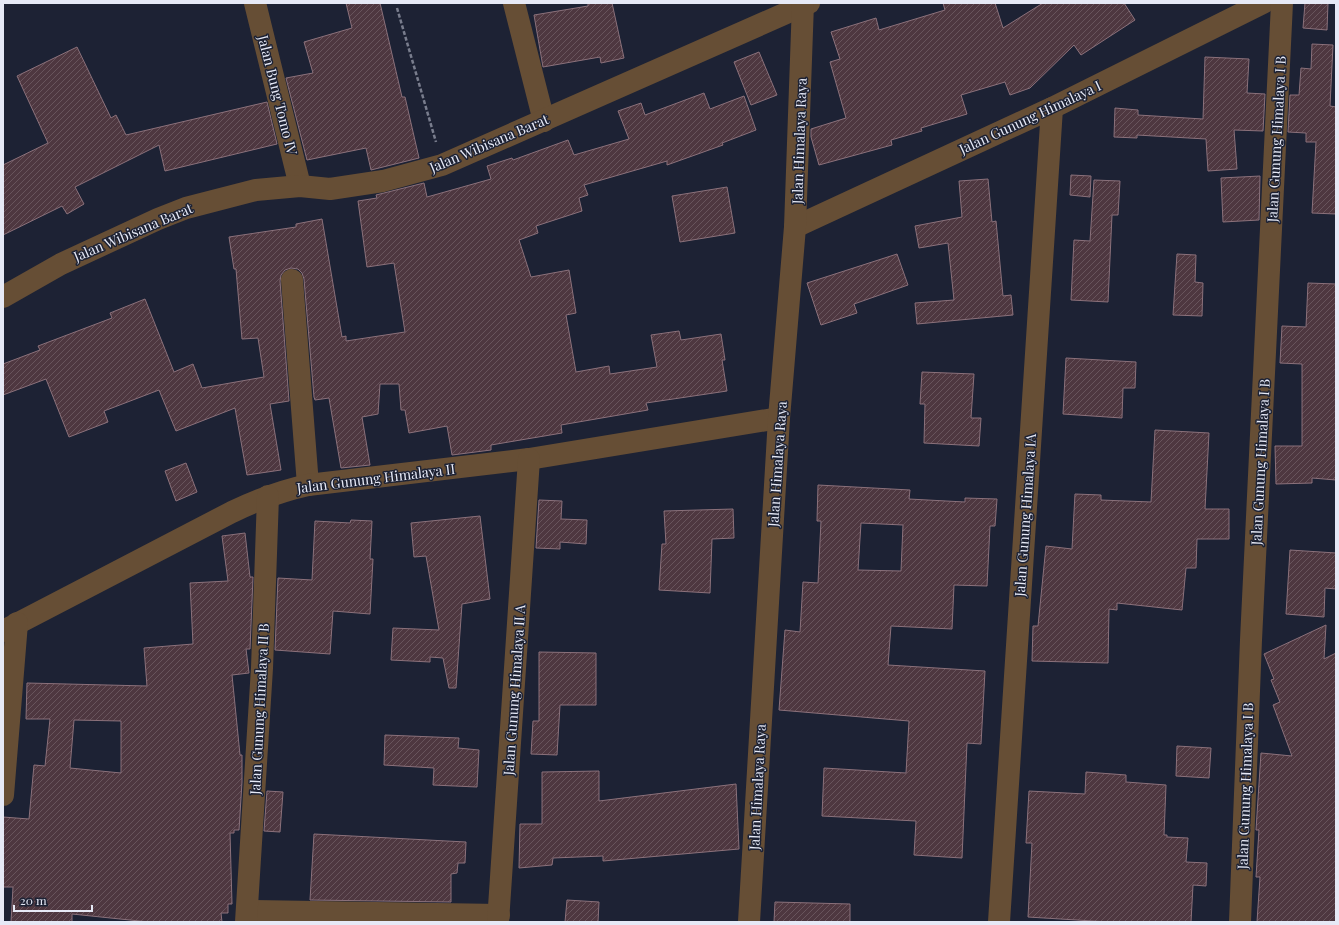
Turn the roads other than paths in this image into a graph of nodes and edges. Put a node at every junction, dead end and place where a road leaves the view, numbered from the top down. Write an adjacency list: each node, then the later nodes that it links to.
1 (255, 3): 8 (street, Jalan Bung Tomo IV)
2 (514, 3): 7 (street)
3 (1263, 3): 6 (street, Jalan Gunung Himalaya I)
4 (1282, 3): 22 (street, Jalan Gunung Himalaya I B)
5 (806, 4): 7 (street, Jalan Wibisana Barat); 9 (street, Jalan Himalaya Raya)
6 (1052, 108): 9 (street, Jalan Gunung Himalaya I); 21 (street, Jalan Gunung Himalaya IA)
7 (544, 121): 8 (street, Jalan Wibisana Barat)
8 (300, 186): 11 (street, Jalan Wibisana Barat)
9 (796, 227): 12 (street, Jalan Himalaya Raya)
10 (292, 280): 14 (street)
11 (3, 297)
12 (779, 418): 13 (street, Jalan Gunung Himalaya II); 20 (street, Jalan Himalaya Raya)
13 (529, 459): 14 (street, Jalan Gunung Himalaya II); 19 (street, Jalan Gunung Himalaya II A)
14 (308, 485): 15 (street, Jalan Gunung Himalaya II)
15 (268, 496): 16 (street, Jalan Gunung Himalaya II); 18 (street, Jalan Gunung Himalaya II B)
16 (10, 627): 17 (street)
17 (3, 794)
18 (247, 917): 19 (street)
19 (498, 919)
20 (749, 922)
21 (999, 922)
22 (1240, 922)

